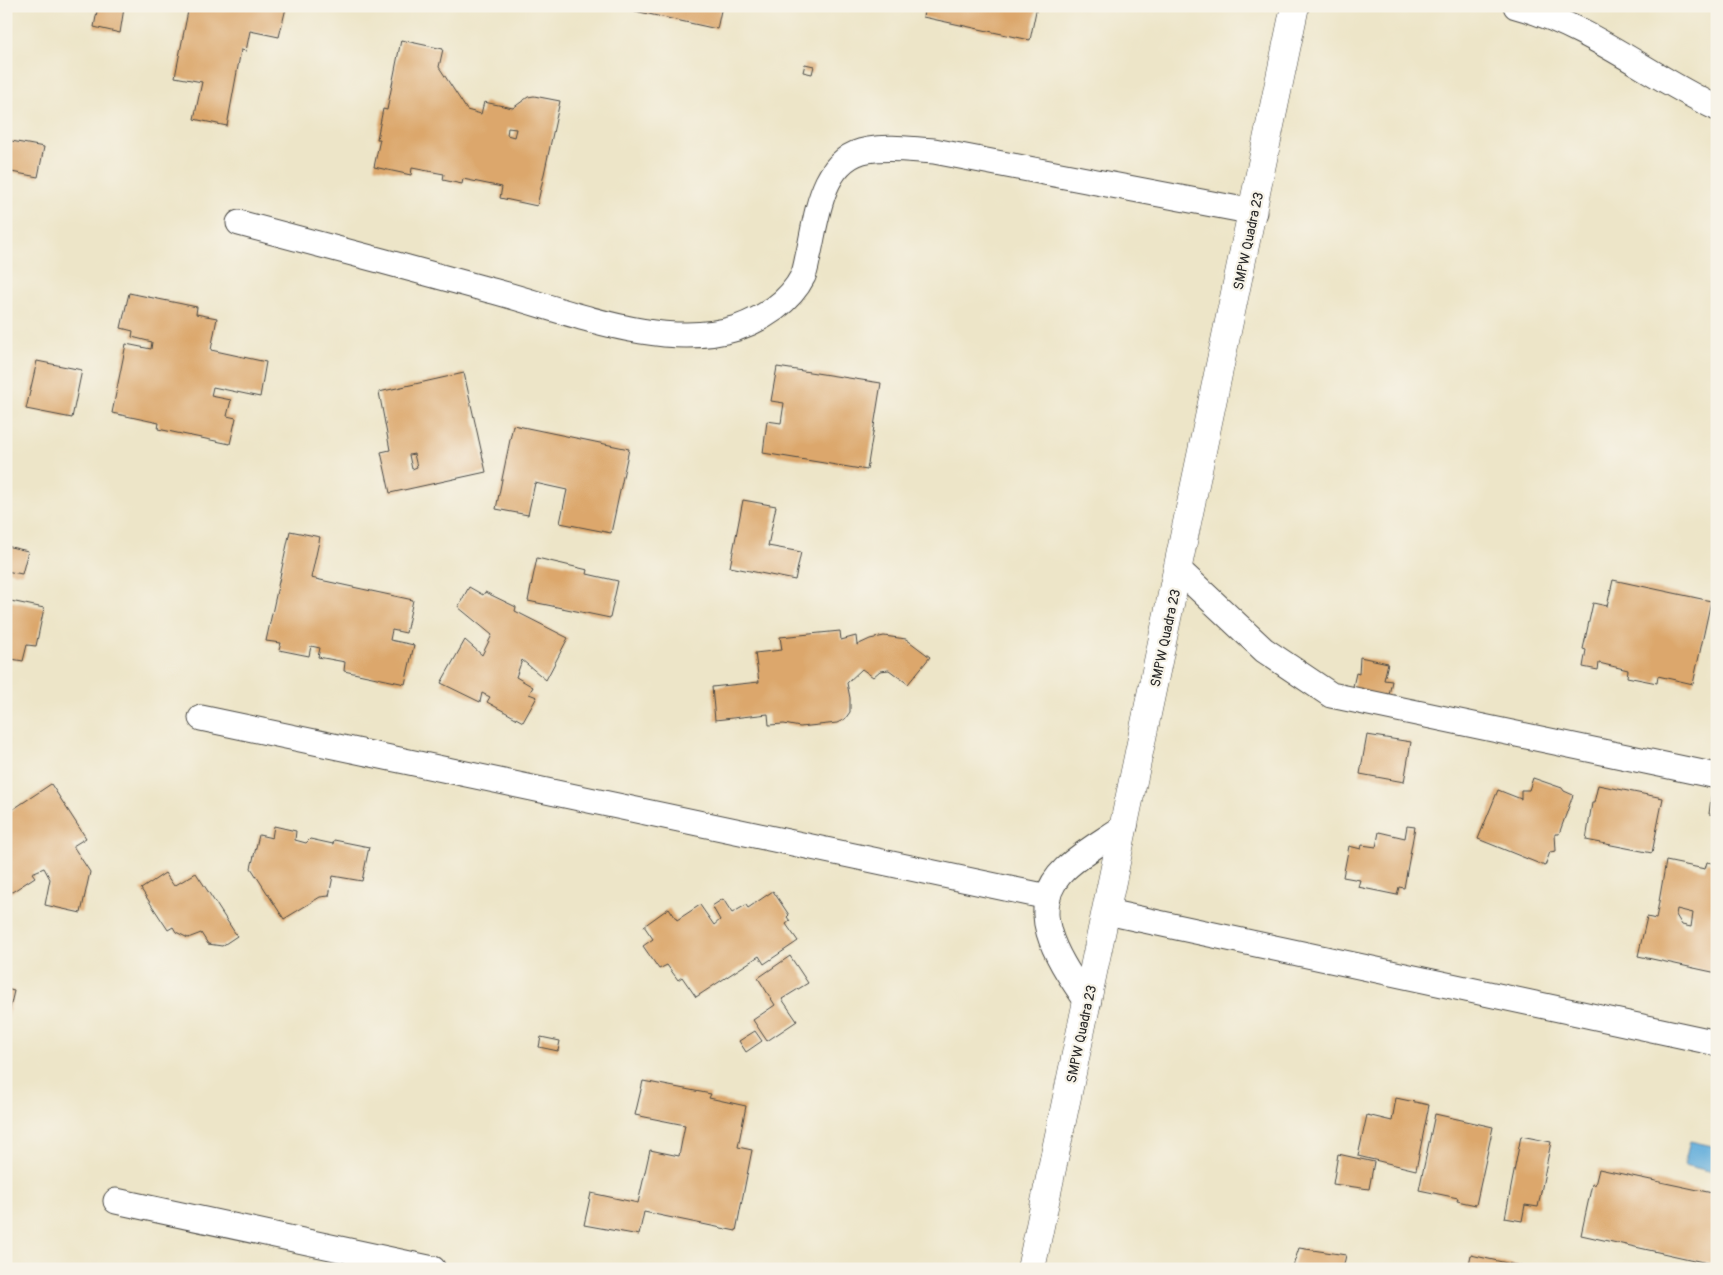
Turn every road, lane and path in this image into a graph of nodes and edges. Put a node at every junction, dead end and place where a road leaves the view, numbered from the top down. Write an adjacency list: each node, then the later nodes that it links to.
1 (1516, 6): 3 (street)
2 (1297, 7): 4 (street, SMPW Quadra 23)
3 (1717, 108)
4 (1254, 212): 5 (street); 6 (street, SMPW Quadra 23)
5 (239, 223)
6 (1179, 570): 8 (street); 9 (street, SMPW Quadra 23)
7 (201, 718): 10 (street)
8 (1717, 776)
9 (1125, 826): 10 (street); 11 (street, SMPW Quadra 23)
10 (1048, 897): 12 (street)
11 (1107, 912): 12 (street, SMPW Quadra 23); 13 (street)
12 (1088, 1003): 16 (street, SMPW Quadra 23)
13 (1717, 1043)
14 (116, 1202): 15 (street)
15 (432, 1269)
16 (1031, 1269)

